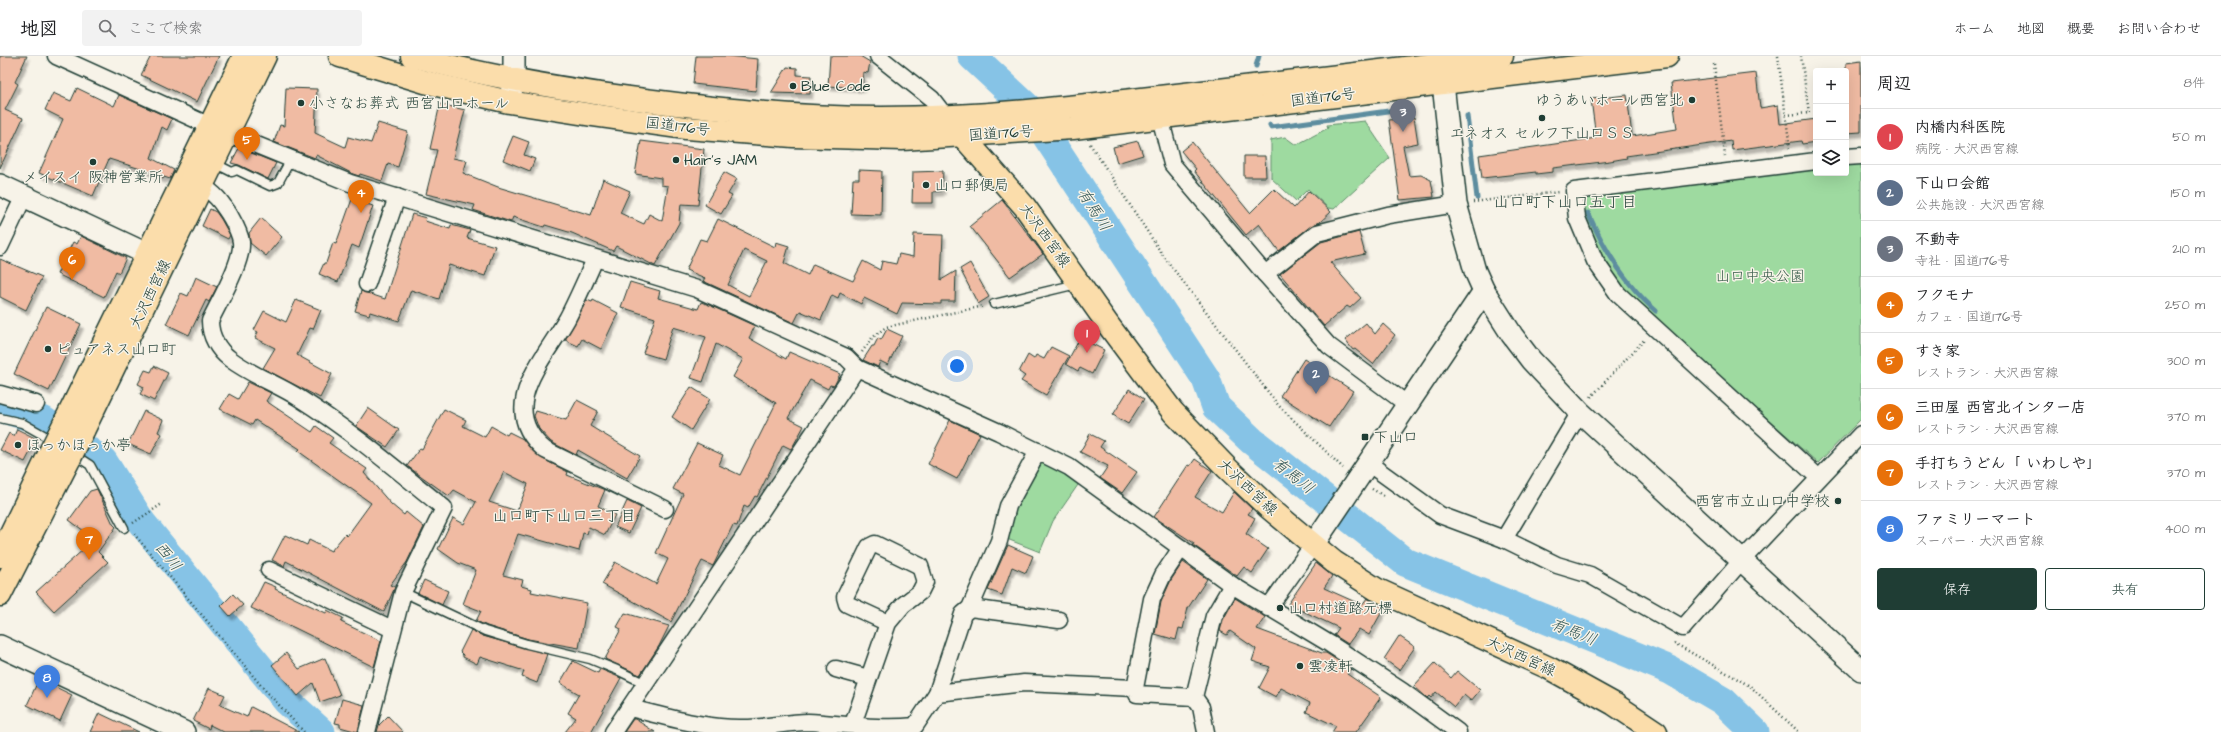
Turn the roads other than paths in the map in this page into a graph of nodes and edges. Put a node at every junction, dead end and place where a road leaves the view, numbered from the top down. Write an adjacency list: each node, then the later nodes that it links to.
1 (56, 56): 15 (street)
2 (244, 56): 15 (main road, 大沢西宮線)
3 (265, 56): 15 (main road, 大沢西宮線)
4 (340, 56): 12 (main road, 国道176号)
5 (412, 56): 11 (main road, 国道176号)
6 (514, 56): 11 (street)
7 (878, 56): 14 (street)
8 (1502, 56): 10 (main road, 国道176号)
9 (1667, 56): 10 (main road, 国道176号)
10 (1441, 68): 13 (main road, 国道176号); 14 (main road, 国道176号); 25 (street)
11 (514, 80): 12 (street); 14 (main road, 国道176号)
12 (509, 102): 14 (main road, 国道176号)
13 (1160, 117): 14 (main road, 国道176号); 29 (street)
14 (960, 125): 31 (main road, 大沢西宮線)
15 (219, 129): 18 (street); 20 (main road, 大沢西宮線); 27 (main road, 大沢西宮線)
16 (1861, 156): 17 (street)
17 (1849, 158)
18 (291, 159): 20 (lane); 24 (street)
19 (1813, 161): 45 (street)
20 (214, 163): 22 (main road, 大沢西宮線)
21 (0, 185): 23 (street)
22 (202, 186): 40 (main road, 大沢西宮線); 55 (street)
23 (24, 196): 26 (street); 27 (street)
24 (397, 197): 28 (street); 30 (street)
25 (1456, 204): 29 (street); 32 (street)
26 (0, 247)
27 (147, 254): 40 (main road, 大沢西宮線)
28 (595, 258): 34 (street); 46 (street)
29 (1265, 274): 37 (street)
30 (367, 284)
31 (1080, 284): 33 (lane); 49 (main road, 大沢西宮線)
32 (1484, 291): 37 (street); 38 (street)
33 (994, 304)
34 (857, 368): 42 (street); 66 (street)
35 (0, 394): 36 (street)
36 (36, 404)
37 (1408, 405): 44 (street)
38 (1586, 405): 48 (street); 52 (street)
39 (0, 418): 47 (lane)
40 (75, 425): 43 (main road, 大沢西宮線, bridge)
41 (1861, 434): 45 (street)
42 (1038, 451): 50 (street); 57 (street)
43 (62, 452): 51 (main road, 大沢西宮線); 56 (main road, 大沢西宮線)
44 (1368, 463): 48 (street); 49 (street)
45 (1819, 478): 52 (street)
46 (665, 509)
47 (128, 526)
48 (1504, 539): 52 (street)
49 (1316, 540): 58 (street); 78 (main road, 大沢西宮線)
50 (1181, 548): 54 (street); 67 (street)
51 (0, 556)
52 (1742, 560): 64 (street)
53 (269, 570): 61 (street)
54 (1232, 585): 58 (street); 69 (street)
55 (403, 592): 61 (street); 66 (lane)
56 (0, 595)
57 (970, 608): 59 (street); 68 (street)
58 (1268, 608): 77 (street)
59 (1059, 620)
60 (888, 623): 60 (street); 65 (street)
61 (392, 629): 74 (street)
62 (0, 646): 73 (street)
63 (836, 669): 65 (street)
64 (1861, 670)
65 (868, 678): 71 (street)
66 (646, 684): 70 (street)
67 (1134, 688): 68 (street); 69 (street)
68 (936, 693): 72 (street)
69 (1194, 697): 76 (street)
70 (630, 708): 71 (street); 75 (street)
71 (853, 724): 72 (street)
72 (918, 729)
73 (184, 732)
74 (367, 732)
75 (612, 732)
76 (1206, 732)
77 (1458, 732)
78 (1656, 732)

